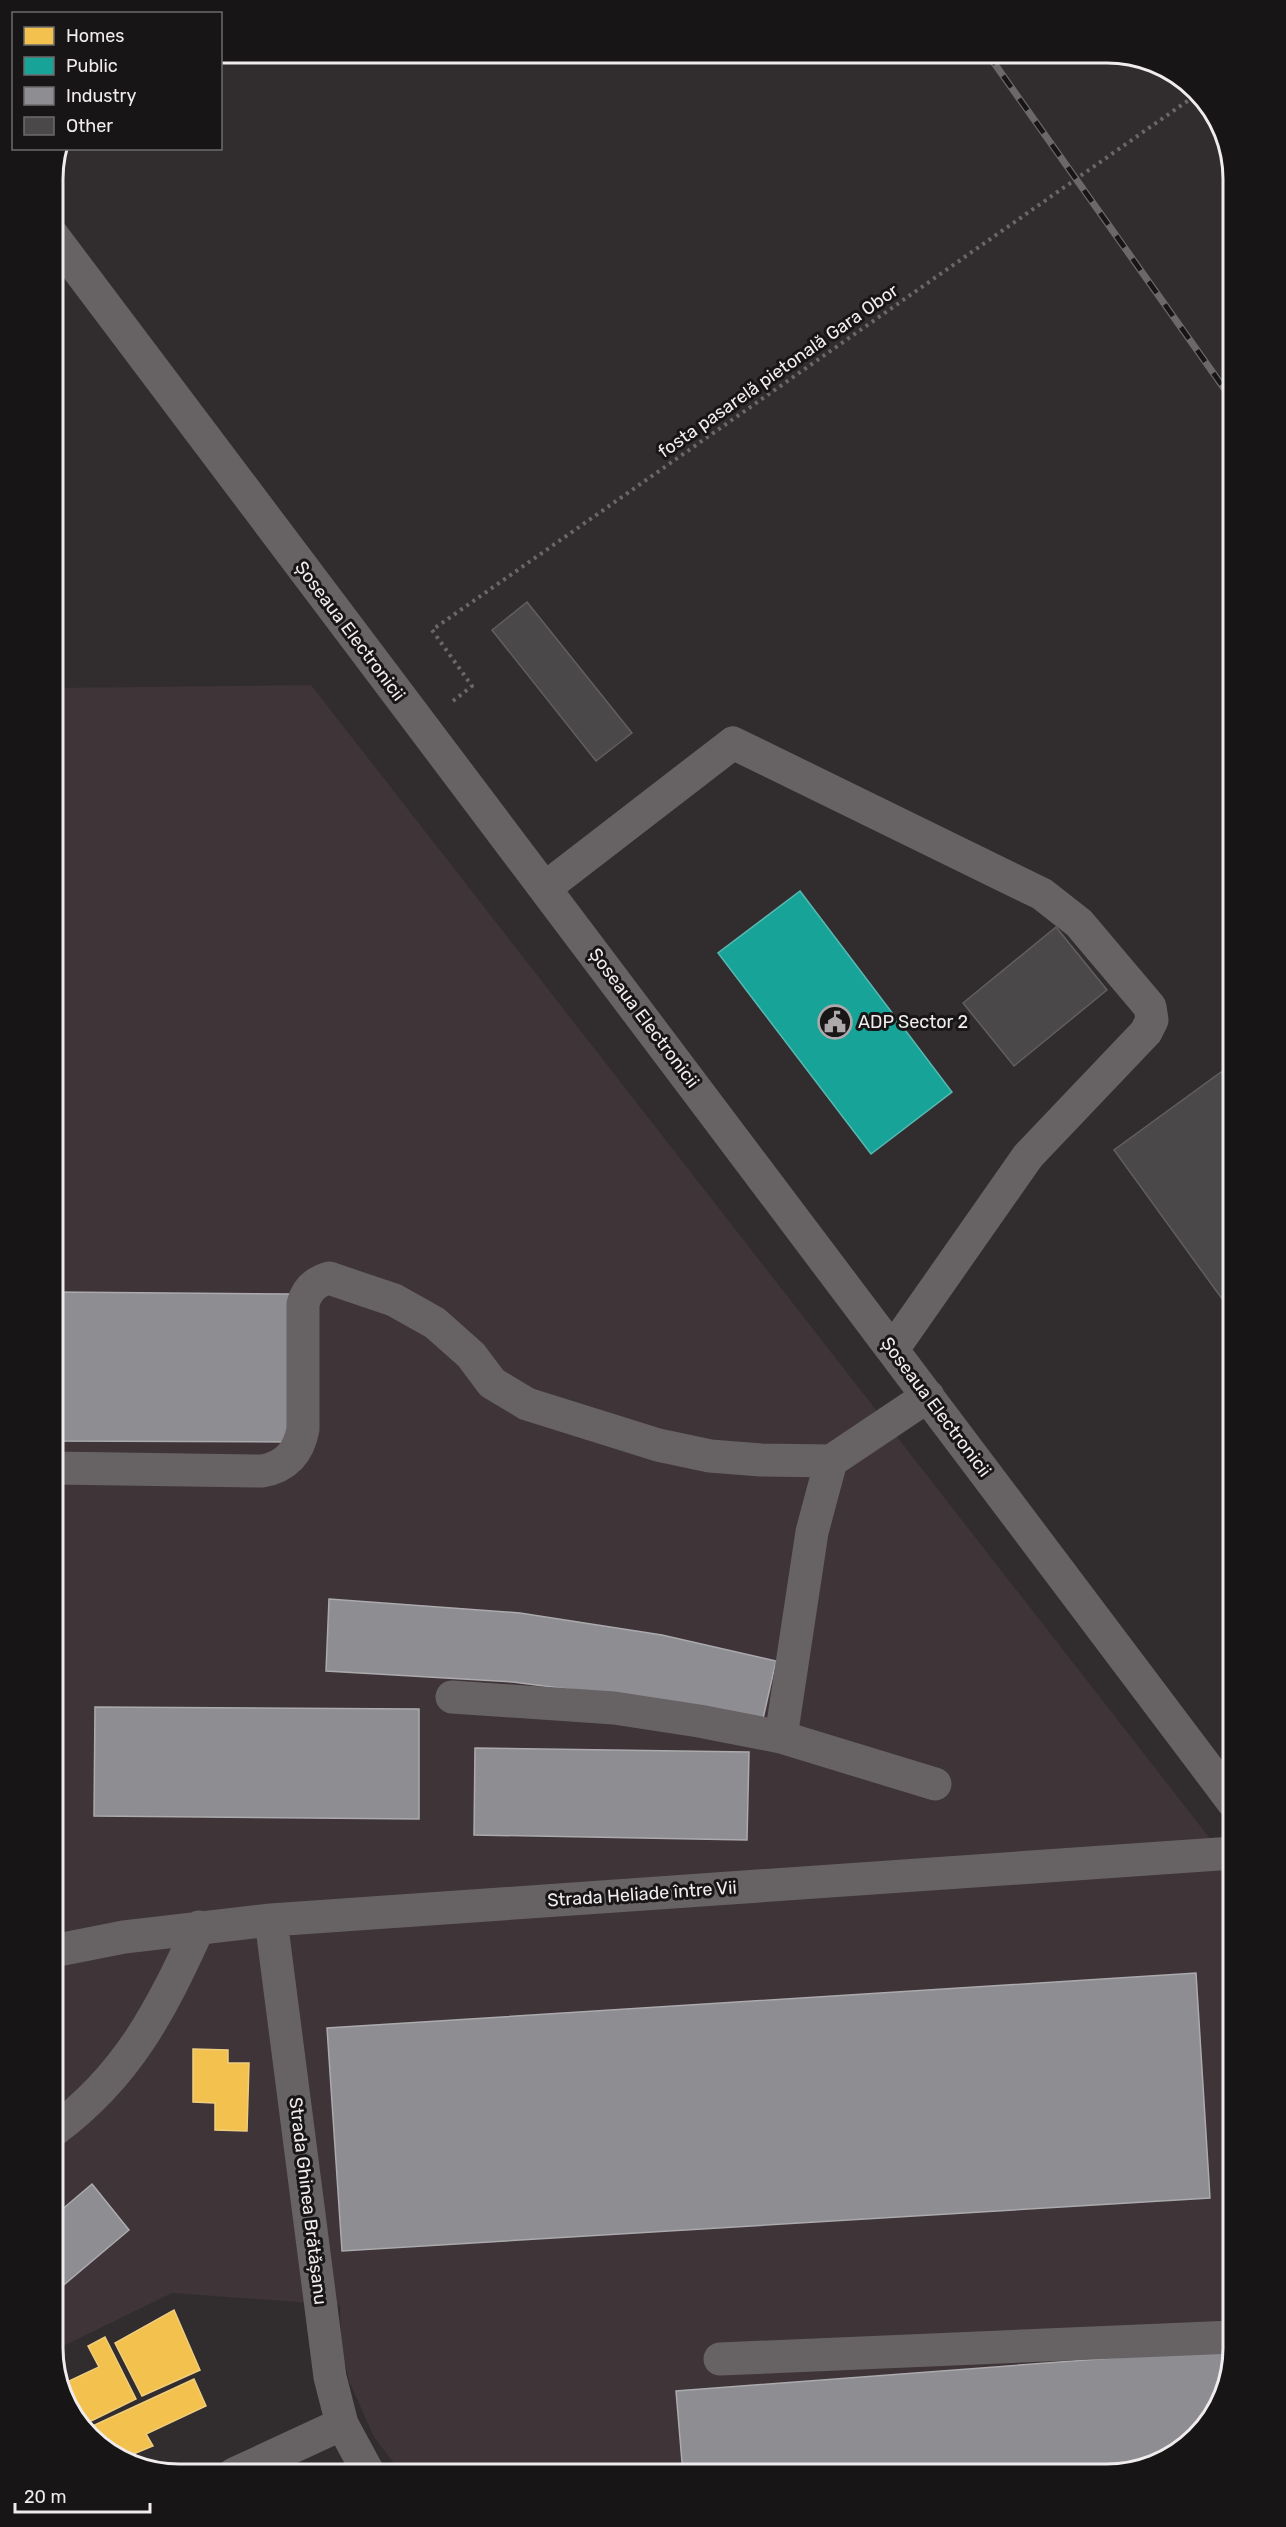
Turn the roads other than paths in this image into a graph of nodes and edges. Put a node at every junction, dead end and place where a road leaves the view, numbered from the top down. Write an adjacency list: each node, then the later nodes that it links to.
1 (63, 249): 2 (street, Șoseaua Electronicii)
2 (545, 888): 3 (street, Șoseaua Electronicii); 3 (street)
3 (893, 1350): 4 (street, Șoseaua Electronicii)
4 (928, 1396): 5 (street); 10 (street, Șoseaua Electronicii)
5 (831, 1461): 6 (street); 8 (street)
6 (63, 1468)
7 (452, 1697): 8 (street)
8 (781, 1737): 9 (street)
9 (935, 1784)
10 (1223, 1789)
11 (1223, 1854): 12 (street, Strada Heliade între Vii)
12 (271, 1920): 13 (street, Strada Heliade între Vii); 18 (street, Strada Ghinea Brătășanu)
13 (199, 1927): 14 (street, Strada Heliade între Vii); 15 (street)
14 (63, 1950)
15 (63, 2123)
16 (1223, 2337): 17 (street)
17 (720, 2359)
18 (342, 2424): 19 (street); 20 (street, Strada Ghinea Brătășanu)
19 (256, 2464)
20 (364, 2464)

